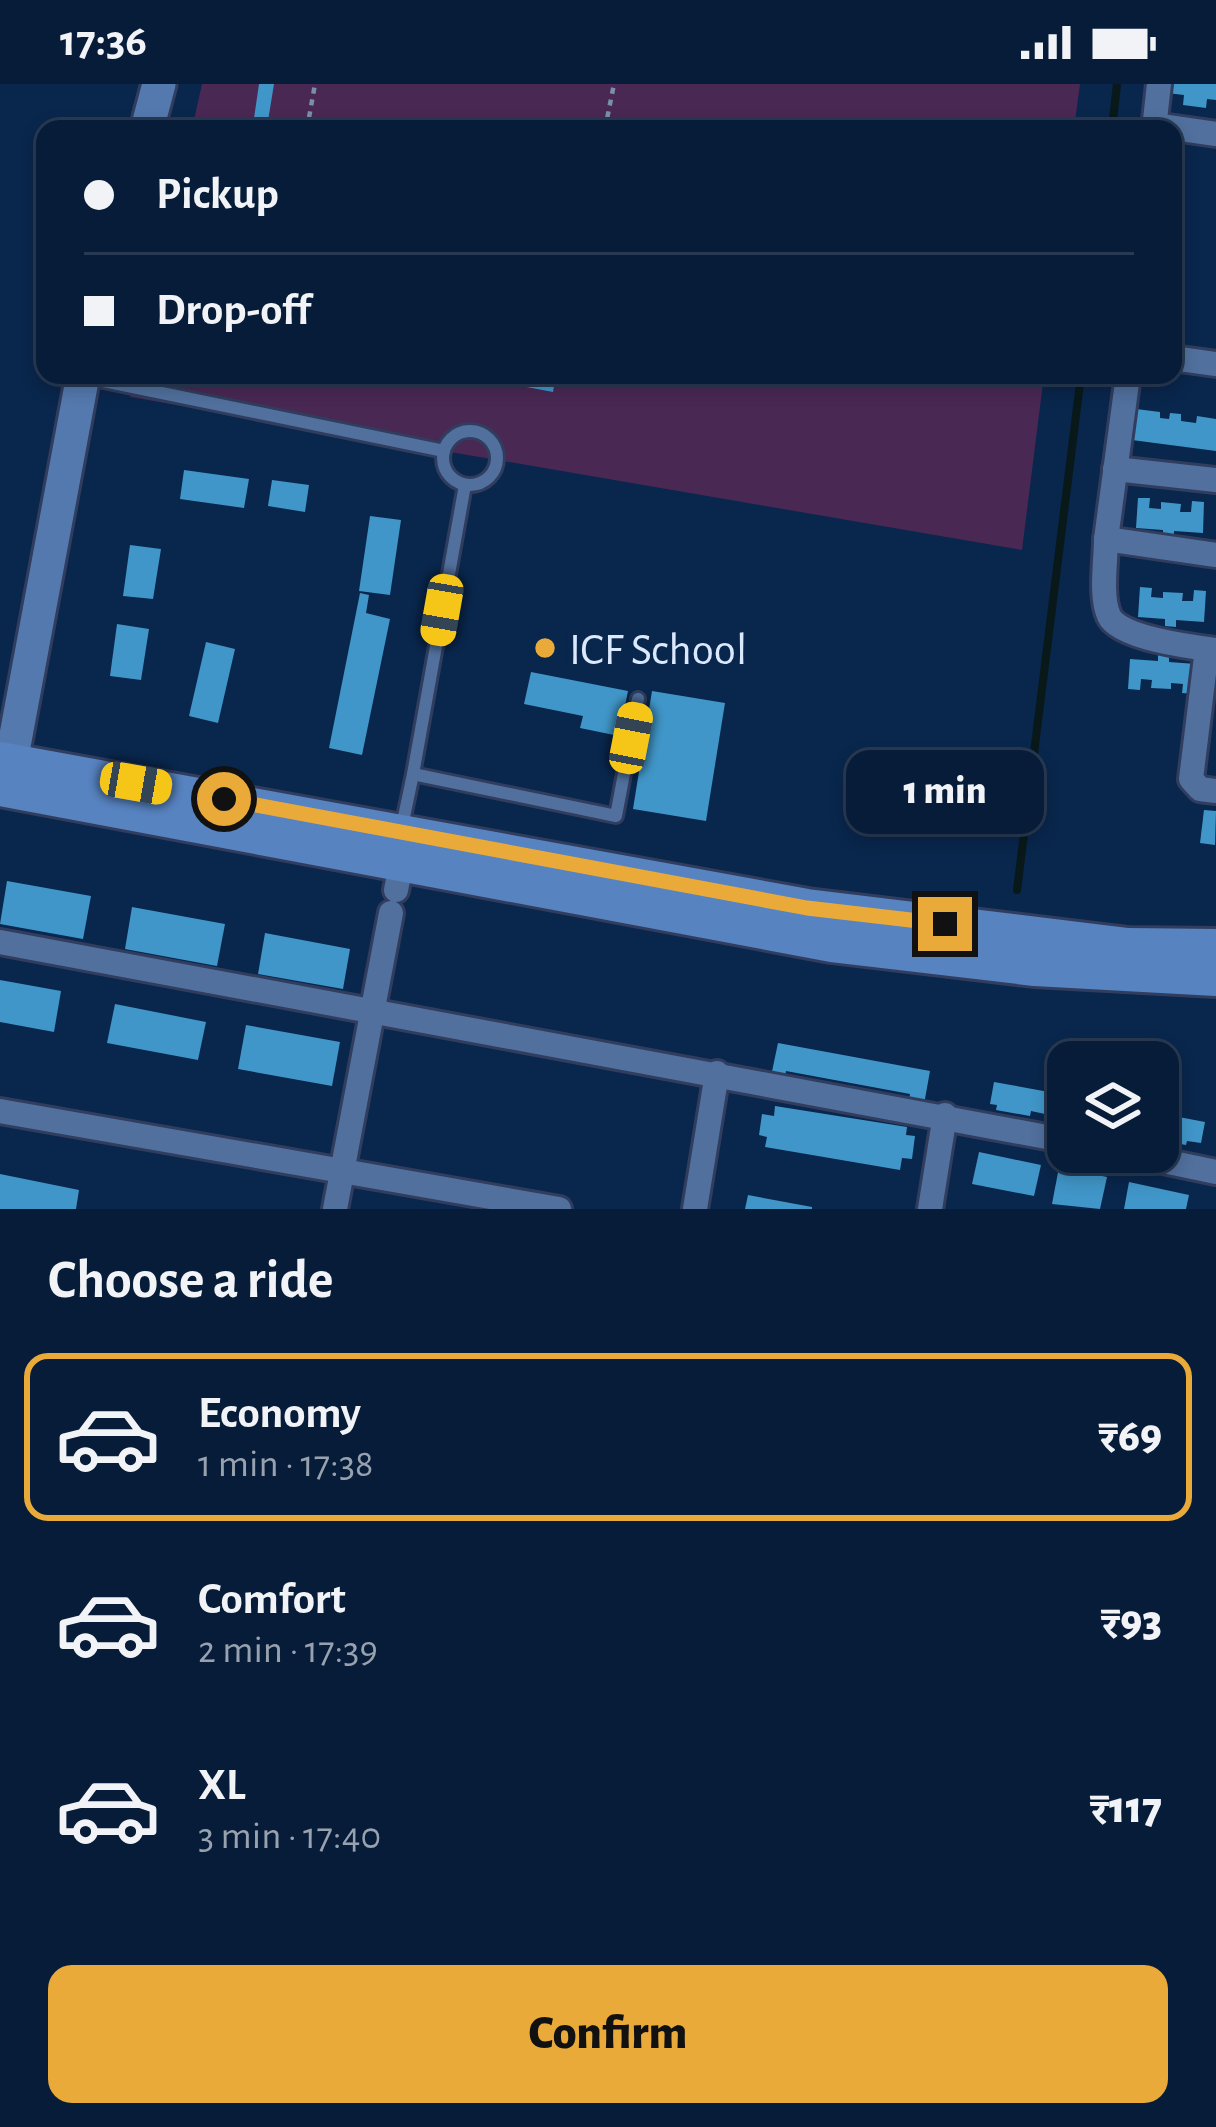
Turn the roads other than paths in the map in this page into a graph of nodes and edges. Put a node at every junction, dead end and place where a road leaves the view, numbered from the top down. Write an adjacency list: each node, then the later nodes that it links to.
1 (159, 84): 3 (street)
2 (1159, 84): 4 (street)
3 (149, 120)
4 (1155, 120)
5 (1182, 130): 6 (street)
6 (1216, 134)
7 (1182, 359): 8 (street)
8 (1216, 364)
9 (81, 384): 21 (street)
10 (122, 384): 12 (lane)
11 (1127, 384): 13 (street)
12 (444, 451): 15 (lane); 15 (lane)
13 (1115, 469): 14 (street); 16 (street)
14 (1216, 480)
15 (465, 485): 20 (lane)
16 (1106, 539): 17 (street); 18 (street)
17 (1216, 556)
18 (1212, 650): 22 (street)
19 (638, 699): 20 (lane)
20 (413, 774): 23 (lane)
21 (3, 780): 23 (main road)
22 (1216, 791)
23 (397, 875): 25 (main road); 26 (main road); 27 (street)
24 (0, 942): 27 (street)
25 (1216, 947)
26 (1216, 978)
27 (370, 1010): 28 (street); 33 (street)
28 (717, 1073): 30 (street); 37 (street)
29 (0, 1111): 33 (street)
30 (945, 1115): 31 (street); 38 (street)
31 (1047, 1137)
32 (1179, 1164): 34 (street)
33 (341, 1171): 35 (street); 36 (street)
34 (1216, 1172)
35 (334, 1209)
36 (560, 1209)
37 (695, 1209)
38 (930, 1209)

